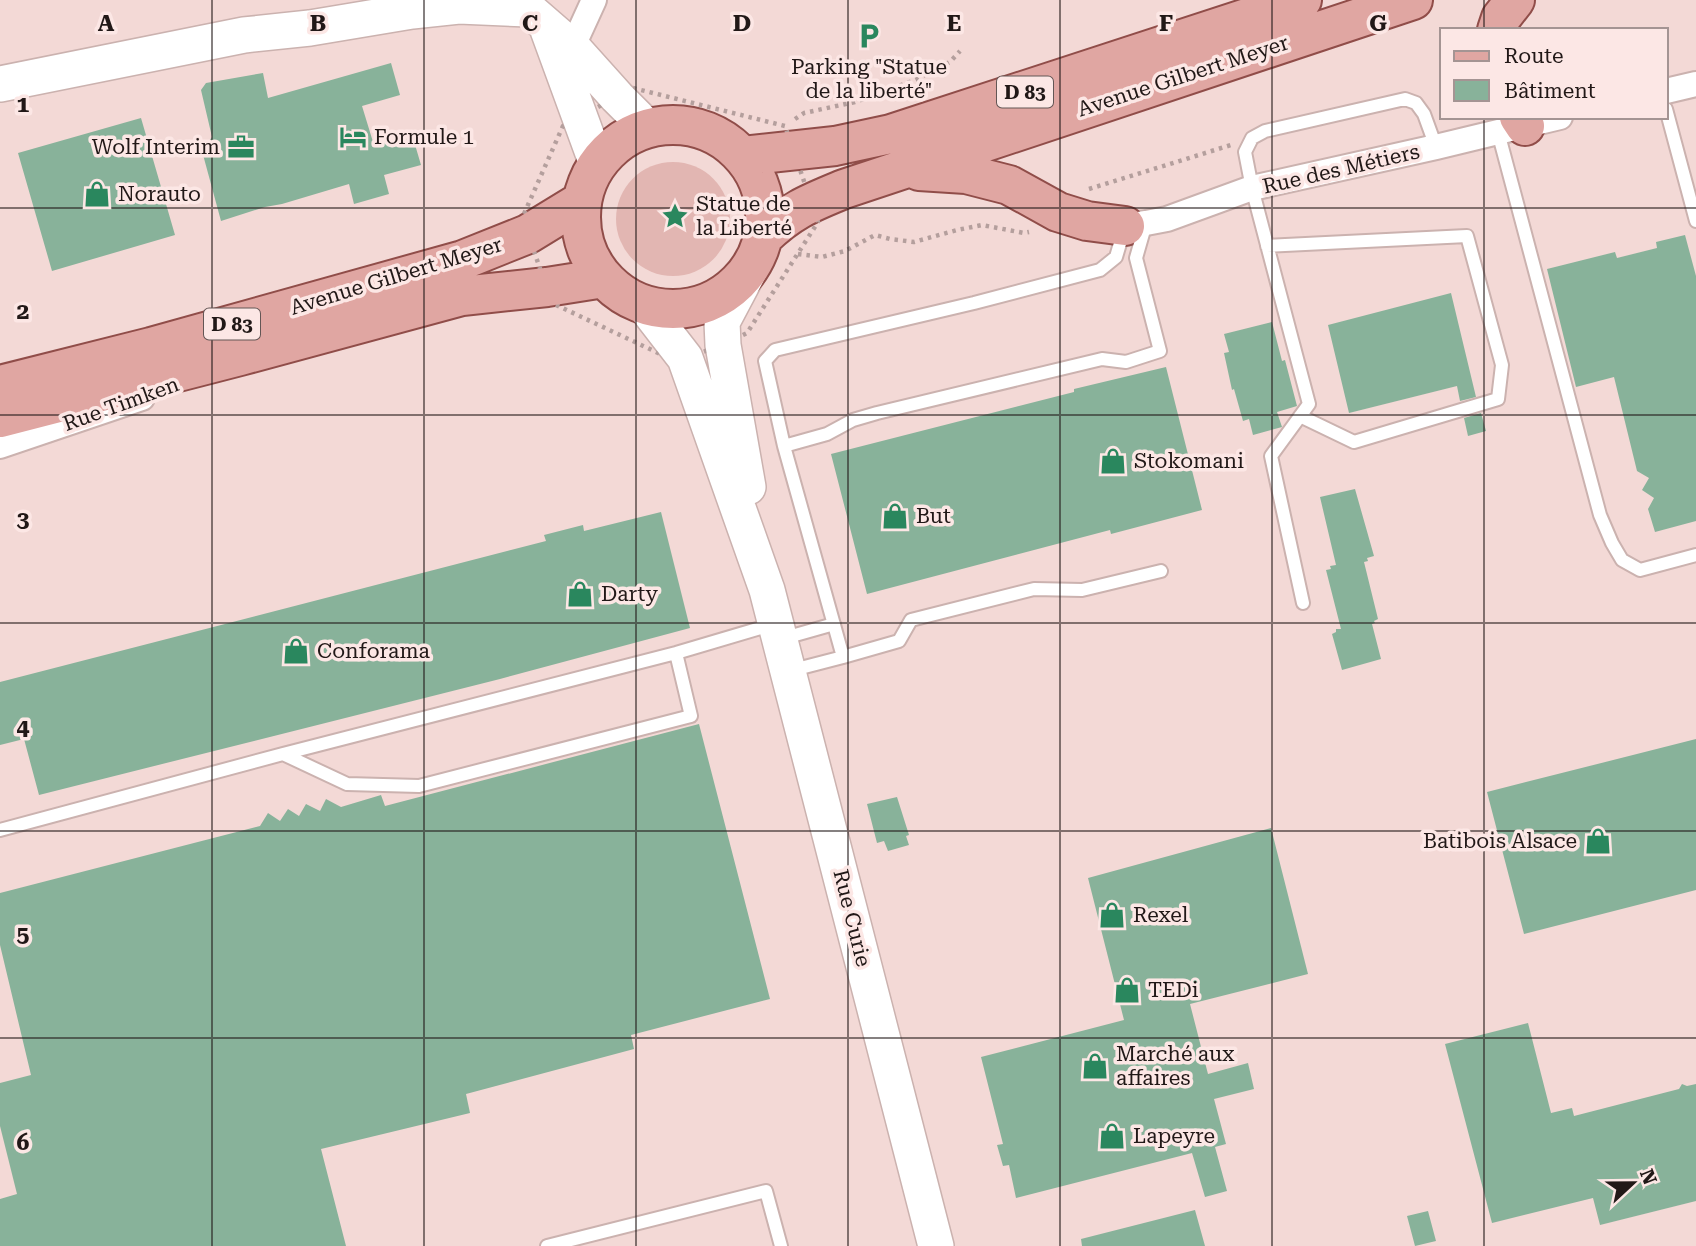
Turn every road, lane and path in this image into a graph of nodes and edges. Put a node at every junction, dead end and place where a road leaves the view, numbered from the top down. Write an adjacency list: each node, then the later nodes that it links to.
1 (594, 0): 7 (street)
2 (1302, 0): 17 (main road, Avenue Gilbert Meyer / D 83)
3 (1413, 0): 21 (main road, Avenue Gilbert Meyer / D 83)
4 (1515, 0): 6 (main road)
5 (542, 12): 7 (main road); 9 (main road); 13 (main road)
6 (1498, 28)
7 (573, 48): 12 (main road)
8 (960, 51): 17 (path)
9 (0, 84)
10 (1696, 84): 11 (street)
11 (1668, 91)
12 (617, 97): 13 (path); 16 (main road); 17 (path)
13 (579, 116): 20 (main road); 27 (path)
14 (1668, 116): 25 (lane)
15 (1525, 123): 18 (street, Rue des Métiers); 41 (lane)
16 (648, 128): 19 (main road); 20 (main road)
17 (789, 138): 19 (main road, Avenue Gilbert Meyer / D 83); 24 (path)
18 (1436, 148): 22 (street, Rue des Métiers); 22 (lane)
19 (743, 156): 29 (main road)
20 (597, 164): 23 (main road)
21 (900, 170): 24 (main road, Avenue Gilbert Meyer / D 83); 26 (main road)
22 (1252, 188): 26 (street, Rue des Métiers); 28 (lane)
23 (582, 201): 27 (main road, Avenue Gilbert Meyer / D 83); 30 (main road)
24 (811, 202): 29 (main road, Avenue Gilbert Meyer / D 83); 33 (path)
25 (1696, 220)
26 (1136, 225): 40 (lane); 40 (lane)
27 (528, 234): 31 (path); 36 (main road, Avenue Gilbert Meyer / D 83)
28 (1267, 246): 37 (lane); 37 (lane)
29 (757, 253): 32 (main road); 33 (main road, Rue Curie)
30 (604, 278): 31 (main road, Avenue Gilbert Meyer / D 83); 32 (main road)
31 (547, 287): 34 (main road, Avenue Gilbert Meyer / D 83); 35 (path)
32 (644, 305): 35 (main road, Rue Curie)
33 (723, 345): 35 (path); 43 (main road, Rue Curie)
34 (240, 356): 38 (main road, Avenue Gilbert Meyer / D 83); 39 (street, Rue Timken)
35 (685, 358): 43 (main road, Rue Curie)
36 (0, 385)
37 (1300, 416): 44 (lane)
38 (0, 418)
39 (0, 446)
40 (784, 446): 45 (lane)
41 (1696, 555)
42 (1161, 571): 48 (lane)
43 (767, 590): 46 (main road, Rue Curie)
44 (1303, 603)
45 (834, 624): 46 (lane); 48 (lane)
46 (781, 645): 47 (lane); 48 (lane); 51 (main road, Rue Curie)
47 (676, 653): 49 (lane); 49 (lane)
48 (843, 657)
49 (283, 754): 50 (lane)
50 (0, 830)
51 (930, 1236)
52 (547, 1246): 53 (lane)
53 (781, 1246)

